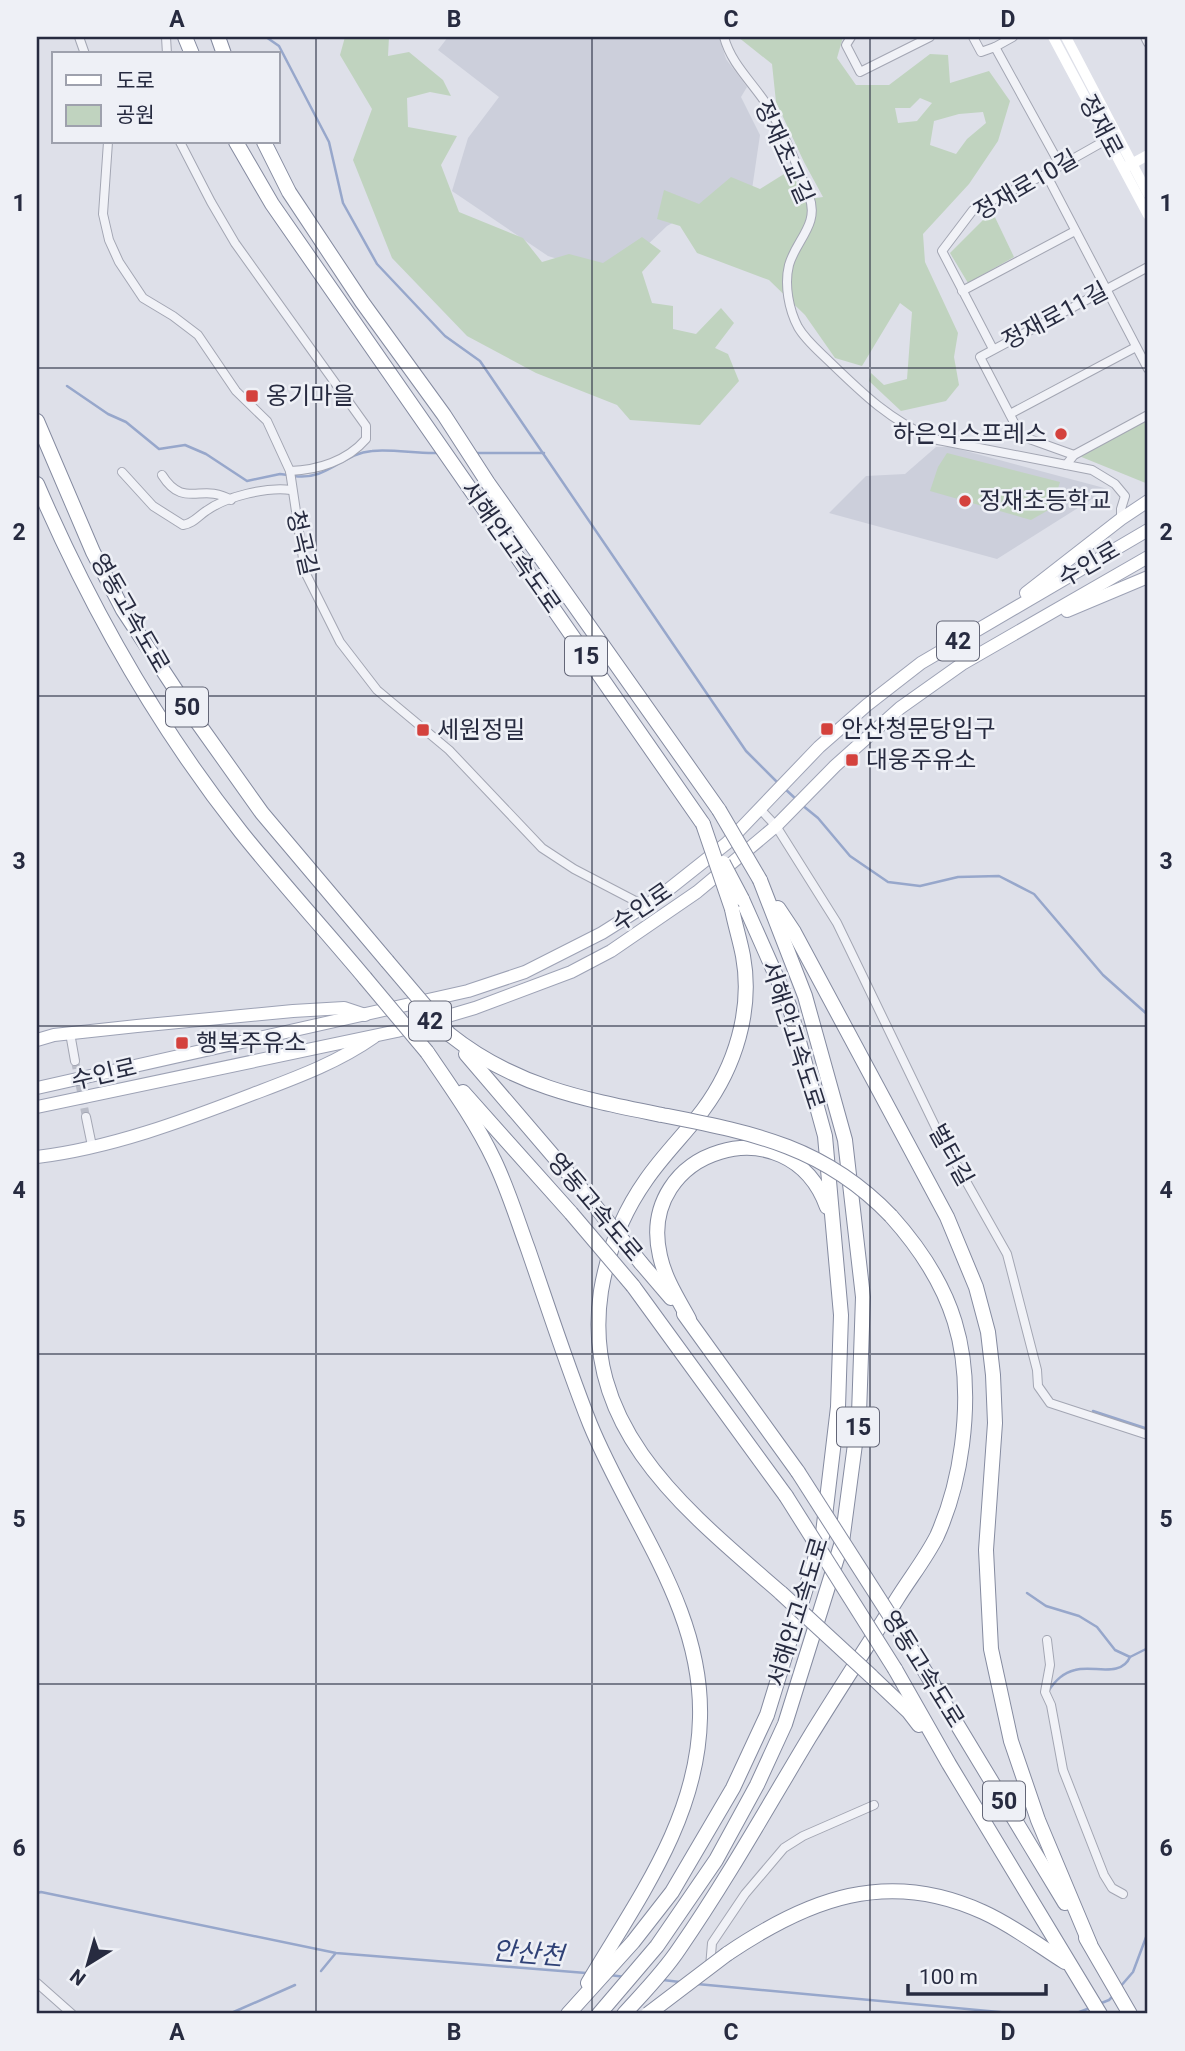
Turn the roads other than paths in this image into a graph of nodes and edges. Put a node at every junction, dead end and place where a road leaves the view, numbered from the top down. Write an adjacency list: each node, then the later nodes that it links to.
1 (724, 37): 33 (street, 정재초교길)
2 (851, 37): 3 (street)
3 (930, 37)
4 (973, 37): 10 (street)
5 (1013, 37): 10 (street)
6 (1053, 37): 11 (street, 정재로)
7 (1066, 37): 18 (street, 정재로)
8 (1145, 37): 9 (street)
9 (1148, 43)
10 (996, 47): 17 (street)
11 (1108, 139): 17 (street, 정재로10길); 18 (street, 정재로)
12 (108, 144): 34 (street, 청곡길)
13 (181, 144): 34 (street)
14 (237, 144): 50 (highway, 서해안고속도로 / 15, bridge)
15 (265, 144): 49 (highway, 서해안고속도로 / 15, bridge)
16 (1148, 155): 18 (street)
17 (1060, 165): 19 (street, 정재로10길)
18 (1128, 166): 20 (street, 정재로); 21 (street, 정재로)
19 (1046, 174): 22 (street); 25 (street, 정재로10길)
20 (1148, 194)
21 (1148, 215)
22 (1075, 231): 24 (street); 25 (street)
23 (1148, 267): 24 (street, 정재로11길)
24 (1105, 289): 26 (street); 27 (street, 정재로11길)
25 (962, 291): 27 (street, 정재로10길)
26 (1136, 347): 28 (street); 29 (street)
27 (993, 349): 29 (street, 정재로11길)
28 (1148, 369)
29 (1010, 414): 32 (street, 정재로11길)
30 (1148, 415): 32 (street)
31 (37, 421): 55 (highway, 영동고속도로 / 50, bridge)
32 (1074, 455): 33 (street)
33 (1066, 465): 41 (street, 정재초교길)
34 (289, 471): 38 (street, 청곡길)
35 (122, 472): 39 (street)
36 (162, 475): 39 (street)
37 (37, 484): 57 (highway, 영동고속도로 / 50, bridge)
38 (291, 491): 39 (street); 51 (street, 청곡길)
39 (231, 500)
40 (1148, 501): 41 (main road)
41 (1121, 519): 45 (main road)
42 (1148, 530): 45 (main road, 수인로 / 42)
43 (1148, 557): 46 (main road, 수인로 / 42)
44 (1148, 577): 46 (main road)
45 (988, 623): 47 (main road, 수인로 / 42)
46 (1030, 624): 48 (main road, 수인로 / 42)
47 (764, 804): 48 (street, 벌터길); 51 (main road, 수인로 / 42)
48 (780, 821): 54 (main road, 수인로 / 42); 66 (street, 벌터길)
49 (760, 880): 71 (highway); 77 (highway, 서해안고속도로 / 15)
50 (737, 904): 64 (highway, 서해안고속도로 / 15); 68 (highway, bridge)
51 (645, 906): 52 (main road, 수인로 / 42)
52 (365, 1015): 53 (main road); 59 (main road, 수인로 / 42)
53 (70, 1033): 56 (main road); 58 (street)
54 (379, 1034): 60 (main road, 수인로 / 42); 62 (main road)
55 (449, 1034): 65 (highway, 영동고속도로 / 50, bridge); 78 (highway, bridge)
56 (37, 1040)
57 (427, 1052): 68 (highway, 영동고속도로 / 50, bridge); 75 (highway)
58 (75, 1061)
59 (37, 1088)
60 (37, 1107)
61 (86, 1117): 62 (street)
62 (92, 1146): 63 (main road)
63 (37, 1157)
64 (833, 1223): 65 (highway); 75 (highway, 서해안고속도로 / 15)
65 (689, 1320): 71 (highway, 영동고속도로 / 50, bridge)
66 (1148, 1435)
67 (1047, 1640): 70 (street)
68 (949, 1765): 72 (highway, 영동고속도로 / 50)
69 (874, 1805): 73 (street)
70 (1123, 1894)
71 (1090, 1944): 81 (highway, 영동고속도로 / 50)
72 (1069, 1964): 79 (highway, bridge); 80 (highway, 영동고속도로 / 50)
73 (710, 1970)
74 (37, 1983): 76 (street)
75 (570, 2011)
76 (72, 2014)
77 (599, 2014)
78 (624, 2014)
79 (648, 2014)
80 (1100, 2014)
81 (1130, 2014)

